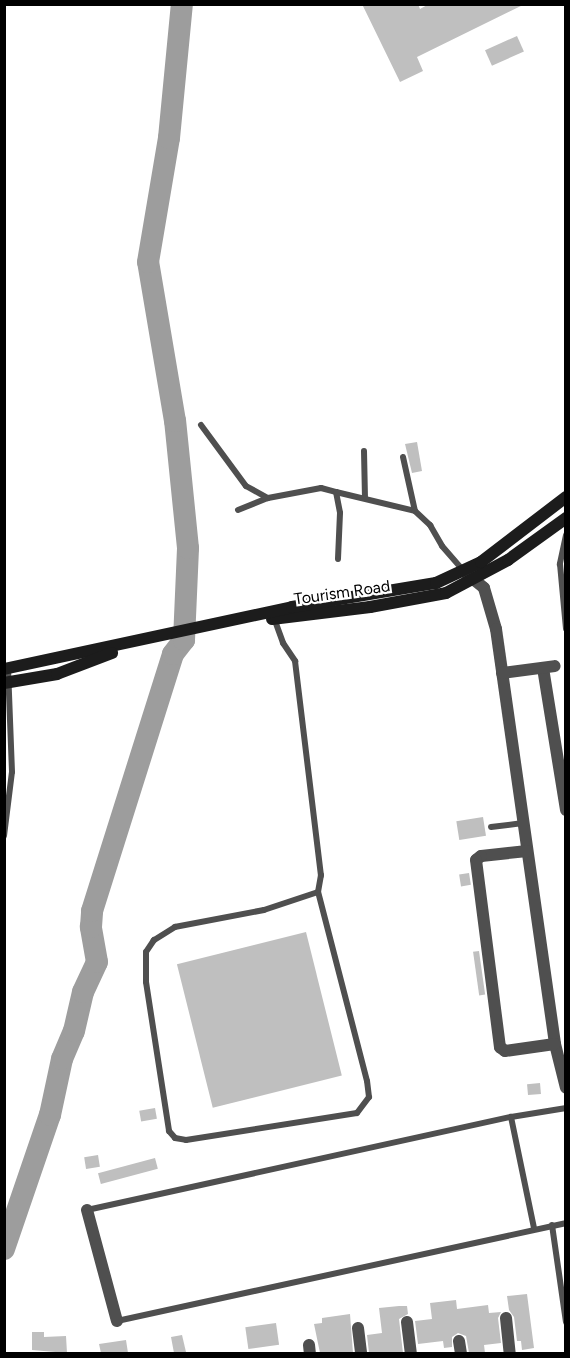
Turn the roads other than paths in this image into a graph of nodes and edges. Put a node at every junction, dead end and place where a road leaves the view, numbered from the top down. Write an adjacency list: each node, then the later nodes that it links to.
1 (201, 425): 6 (lane)
2 (364, 451): 7 (lane)
3 (403, 457): 9 (lane)
4 (336, 492): 6 (lane); 7 (lane); 12 (lane)
5 (566, 497): 13 (main road)
6 (268, 498): 8 (lane)
7 (365, 498): 9 (lane)
8 (238, 510)
9 (415, 511): 13 (lane)
10 (565, 523): 13 (main road, Tourism Road)
11 (566, 535): 15 (lane)
12 (338, 559)
13 (470, 576): 14 (main road, Tourism Road); 14 (main road, Tourism Road); 18 (street)
14 (274, 615): 16 (main road, Tourism Road); 25 (lane)
15 (566, 629)
16 (103, 652): 17 (main road); 19 (main road)
17 (6, 669): 19 (lane)
18 (502, 673): 20 (street); 21 (street)
19 (7, 683): 23 (lane)
20 (566, 810)
21 (523, 823): 22 (lane); 24 (street)
22 (491, 827)
23 (4, 836)
24 (527, 851): 26 (street); 26 (street)
25 (318, 892): 25 (lane)
26 (555, 1044): 27 (street)
27 (566, 1088)
28 (566, 1108): 29 (lane)
29 (511, 1117): 30 (lane); 33 (lane)
30 (87, 1210): 35 (street)
31 (566, 1223): 32 (lane)
32 (552, 1225): 33 (lane); 37 (lane)
33 (534, 1228): 35 (lane)
34 (506, 1318): 41 (street)
35 (117, 1321)
36 (407, 1322): 40 (street)
37 (566, 1322)
38 (358, 1328): 39 (street)
39 (361, 1353)
40 (411, 1353)
41 (510, 1353)

